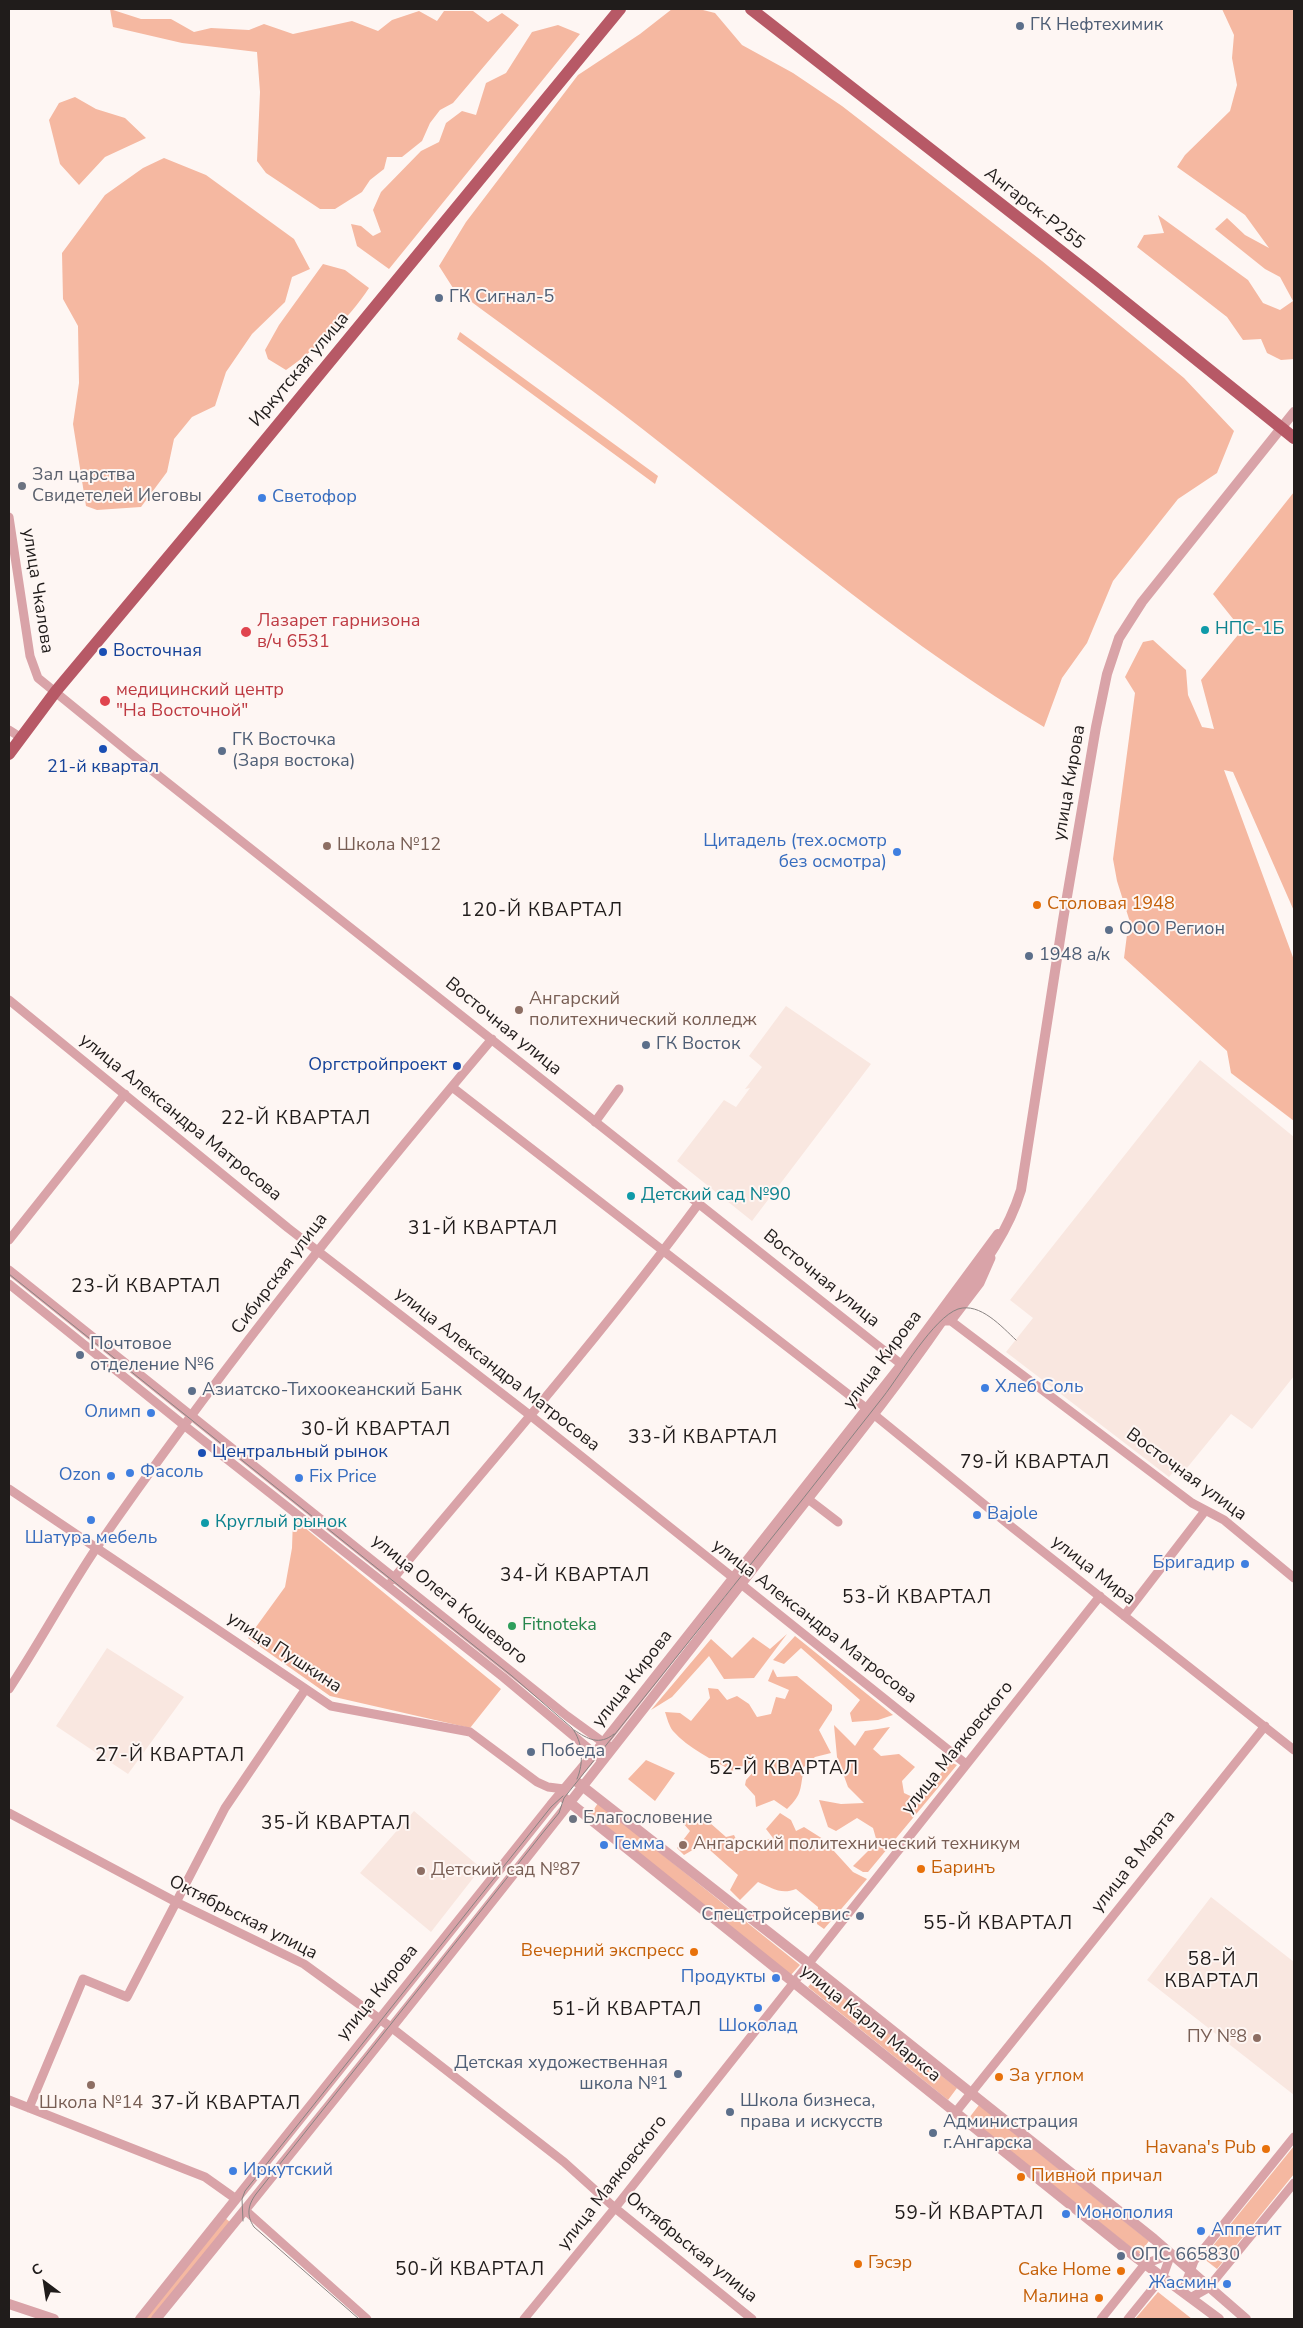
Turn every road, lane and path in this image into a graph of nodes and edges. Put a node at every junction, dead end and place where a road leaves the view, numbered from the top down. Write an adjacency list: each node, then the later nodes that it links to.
1 (620, 9): 7 (main road, Иркутская улица)
2 (751, 9): 4 (main road, Ангарск-Р255)
3 (1294, 412): 4 (street, улица Кирова)
4 (1282, 428): 5 (main road, Ангарск-Р255); 17 (street, улица Кирова)
5 (1294, 438)
6 (9, 517): 7 (street, улица Чкалова)
7 (56, 691): 8 (main road, Иркутская улица); 11 (street, Восточная улица)
8 (14, 734): 9 (main road, Иркутская улица)
9 (9, 754)
10 (9, 1000): 14 (street, улица Александра Матросова)
11 (492, 1039): 12 (street, Сибирская улица); 15 (street, Восточная улица)
12 (452, 1087): 19 (street, Сибирская улица); 20 (street, улица Мира)
13 (619, 1089): 15 (street)
14 (125, 1094): 18 (street); 19 (street, улица Александра Матросова)
15 (595, 1122): 16 (street, Восточная улица)
16 (699, 1203): 20 (street); 26 (street, Восточная улица)
17 (1013, 1216): 23 (street, улица Кирова); 23 (street, улица Кирова)
18 (9, 1240)
19 (318, 1251): 30 (street, Сибирская улица); 31 (street, улица Александра Матросова)
20 (663, 1252): 29 (street, улица Мира); 31 (street)
21 (9, 1270): 30 (street, улица Олега Кошевого)
22 (9, 1284): 32 (street, улица Олега Кошевого)
23 (942, 1321): 24 (street, улица Кирова); 25 (street, улица Кирова); 35 (street, Восточная улица)
24 (925, 1347): 25 (street); 26 (street, улица Кирова)
25 (914, 1348): 26 (street, улица Кирова)
26 (905, 1367): 27 (street, улица Кирова); 28 (street, улица Кирова)
27 (891, 1378): 28 (street); 29 (street, улица Кирова)
28 (894, 1388): 29 (street, улица Кирова)
29 (870, 1411): 34 (street, улица Кирова); 40 (street, улица Кирова); 42 (street, улица Мира)
30 (193, 1415): 32 (street, Сибирская улица); 38 (street, улица Олега Кошевого)
31 (531, 1416): 38 (street); 40 (street, улица Александра Матросова)
32 (185, 1426): 37 (street, Сибирская улица); 41 (street, улица Олега Кошевого)
33 (9, 1489): 37 (street, улица Пушкина)
34 (808, 1499): 36 (street); 40 (street, улица Кирова)
35 (1205, 1511): 39 (street, Восточная улица); 43 (street)
36 (838, 1522)
37 (97, 1548): 44 (street, Сибирская улица); 45 (street, улица Пушкина)
38 (394, 1577): 41 (street); 47 (street, улица Олега Кошевого)
39 (1294, 1578)
40 (737, 1582): 47 (street, улица Кирова); 50 (street, улица Александра Матросова)
41 (387, 1586): 49 (street, улица Олега Кошевого)
42 (1100, 1596): 43 (street, улица Мира); 50 (street, улица Маяковского)
43 (1124, 1616): 46 (street, улица Мира)
44 (9, 1689)
45 (305, 1690): 53 (street, улица Пушкина); 56 (street)
46 (1265, 1726): 48 (street, улица Мира); 61 (street, улица 8 Марта)
47 (607, 1746): 49 (street, улица Кирова)
48 (1294, 1750)
49 (598, 1756): 51 (street, улица Кирова); 52 (street, улица Кирова)
50 (966, 1764): 57 (street, улица Маяковского)
51 (571, 1780): 52 (street, улица Карла Маркса); 53 (street, улица Кирова)
52 (583, 1785): 54 (street, улица Кирова); 57 (street, улица Карла Маркса)
53 (561, 1792): 54 (street, улица Карла Маркса); 59 (street, улица Кирова)
54 (568, 1802): 58 (street, улица Карла Маркса); 60 (street, улица Кирова)
55 (9, 1813): 56 (street, Октябрьская улица)
56 (176, 1902): 59 (street, Октябрьская улица); 63 (street)
57 (808, 1963): 58 (street, улица Маяковского); 61 (street, улица Карла Маркса)
58 (793, 1982): 64 (street, улица Карла Маркса); 68 (street, улица Маяковского)
59 (379, 2018): 60 (street, Октябрьская улица); 67 (street, улица Кирова)
60 (392, 2028): 68 (street, Октябрьская улица); 69 (street, улица Кирова)
61 (970, 2094): 64 (street, улица 8 Марта); 70 (street, улица Карла Маркса)
62 (9, 2100): 63 (street)
63 (29, 2108): 67 (street)
64 (955, 2113): 71 (street, улица Карла Маркса)
65 (1294, 2137): 72 (street)
66 (1294, 2182): 74 (street)
67 (236, 2199): 69 (street); 79 (street, улица Кирова)
68 (616, 2208): 82 (street, улица Маяковского); 83 (street, Октябрьская улица)
69 (245, 2210): 80 (street, улица Кирова); 81 (street)
70 (1171, 2254): 71 (street); 72 (street, улица Карла Маркса); 73 (street)
71 (1145, 2264): 73 (street, улица Карла Маркса); 84 (street)
72 (1189, 2270): 74 (street, улица Карла Маркса); 75 (street)
73 (1163, 2276): 75 (street, улица Карла Маркса); 85 (street)
74 (1208, 2288): 76 (street); 87 (street, улица Карла Маркса)
75 (1183, 2291): 76 (street, улица Карла Маркса)
76 (1192, 2297): 86 (street, улица Карла Маркса)
77 (9, 2304): 78 (street)
78 (54, 2319)
79 (140, 2319)
80 (156, 2319)
81 (367, 2319)
82 (524, 2319)
83 (752, 2319)
84 (1101, 2319)
85 (1128, 2319)
86 (1219, 2319)
87 (1246, 2319)

